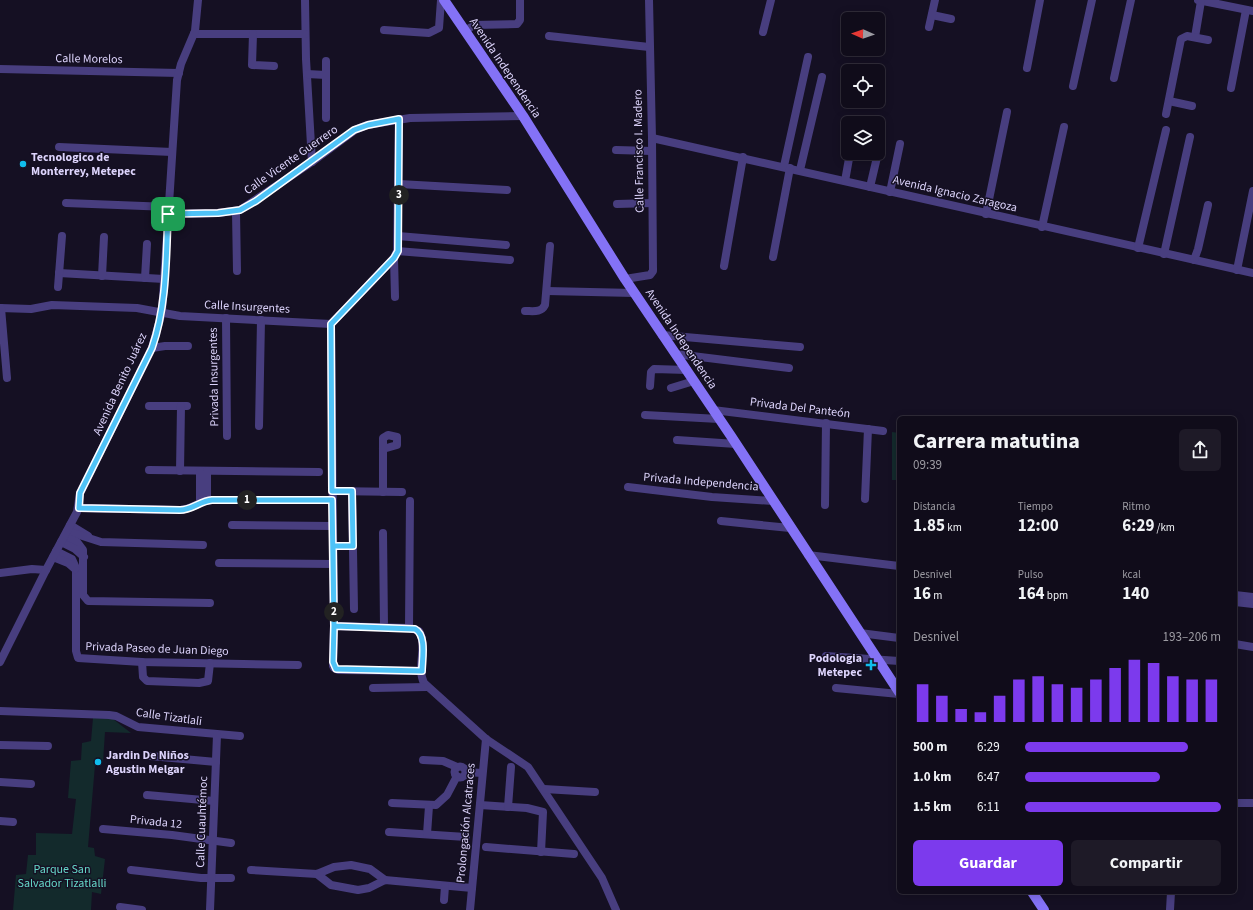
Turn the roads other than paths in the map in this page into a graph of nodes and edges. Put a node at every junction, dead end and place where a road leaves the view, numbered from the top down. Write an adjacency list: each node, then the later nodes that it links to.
1 (198, 0): 20 (street, Avenida Benito Juárez)
2 (305, 0): 22 (street)
3 (441, 0): 17 (street)
4 (444, 0): 18 (street, Avenida Independencia)
5 (520, 0): 18 (street)
6 (649, 0): 26 (street, Calle Francisco I. Madero)
7 (771, 0): 19 (street)
8 (935, 0): 14 (street)
9 (1040, 0): 30 (street)
10 (1092, 0): 37 (street)
11 (1131, 0): 36 (street)
12 (1200, 0): 13 (street); 24 (street)
13 (1250, 10): 38 (street)
14 (932, 15): 15 (street); 16 (street)
15 (951, 19)
16 (929, 28)
17 (384, 30)
18 (465, 31): 43 (street, Avenida Independencia)
19 (763, 32)
20 (194, 34): 21 (street); 32 (street, Avenida Benito Juárez)
21 (252, 34): 22 (street); 29 (street)
22 (305, 34): 33 (street)
23 (549, 36): 26 (street)
24 (1195, 37): 25 (street); 39 (street)
25 (1208, 40)
26 (650, 47): 49 (street, Calle Francisco I. Madero)
27 (808, 57): 59 (street)
28 (326, 61): 34 (street)
29 (274, 66)
30 (1027, 68)
31 (0, 69): 32 (street, Calle Morelos)
32 (178, 73): 54 (street, Avenida Benito Juárez)
33 (307, 74): 34 (street); 58 (street)
34 (326, 75): 44 (street)
35 (822, 77): 60 (street)
36 (1114, 78)
37 (1073, 86)
38 (1231, 88)
39 (1169, 101): 40 (street); 42 (street)
40 (1192, 106)
41 (1007, 112): 73 (street)
42 (1166, 114)
43 (523, 116): 45 (street, Calle Vicente Guerrero); 95 (street, Avenida Independencia)
44 (326, 118)
45 (399, 119): 58 (street, Calle Vicente Guerrero); 62 (street)
46 (1064, 127): 74 (street)
47 (1166, 130): 81 (street)
48 (1190, 137): 82 (street)
49 (652, 138): 53 (street, Calle Francisco I. Madero); 55 (street, Avenida Ignacio Zaragoza)
50 (900, 144): 66 (street)
51 (59, 147): 54 (street)
52 (616, 150): 53 (street)
53 (652, 151): 68 (street, Calle Francisco I. Madero)
54 (172, 152): 71 (street, Avenida Benito Juárez)
55 (743, 157): 59 (street, Avenida Ignacio Zaragoza); 87 (street)
56 (849, 160): 61 (street)
57 (876, 160): 63 (street)
58 (312, 162): 72 (street, Calle Vicente Guerrero)
59 (787, 167): 60 (street, Avenida Ignacio Zaragoza); 84 (street)
60 (800, 170): 61 (street, Avenida Ignacio Zaragoza)
61 (845, 180): 63 (street, Avenida Ignacio Zaragoza)
62 (399, 184): 64 (street); 76 (street)
63 (870, 187): 66 (street, Avenida Ignacio Zaragoza)
64 (507, 190)
65 (1253, 191): 88 (street)
66 (890, 192): 73 (street, Avenida Ignacio Zaragoza)
67 (66, 203): 71 (street, Calle Vicente Guerrero)
68 (652, 203): 69 (street); 95 (street, Calle Francisco I. Madero)
69 (617, 204)
70 (1208, 205): 86 (street)
71 (169, 211): 72 (street, Calle Vicente Guerrero); 94 (street, Avenida Benito Juárez)
72 (236, 212): 89 (street)
73 (986, 214): 74 (street, Avenida Ignacio Zaragoza)
74 (1042, 227): 81 (street, Avenida Ignacio Zaragoza)
75 (62, 236): 90 (street)
76 (398, 236): 79 (street); 83 (street)
77 (104, 237): 92 (street)
78 (147, 244): 93 (street)
79 (506, 245)
80 (550, 246): 97 (street)
81 (1138, 248): 82 (street, Avenida Ignacio Zaragoza)
82 (1164, 254): 86 (street, Avenida Ignacio Zaragoza)
83 (396, 255): 85 (street); 99 (street); 105 (street)
84 (773, 257)
85 (510, 260)
86 (1194, 260): 88 (street, Avenida Ignacio Zaragoza)
87 (724, 266)
88 (1237, 270): 91 (street, Avenida Ignacio Zaragoza)
89 (237, 271)
90 (59, 273): 92 (street); 96 (street)
91 (1253, 273)
92 (102, 276): 93 (street)
93 (145, 278): 94 (street)
94 (164, 279): 101 (street, Avenida Benito Juárez)
95 (625, 279): 98 (street, Avenida Independencia)
96 (58, 287)
97 (547, 291): 98 (street); 102 (street)
98 (634, 293): 106 (street, Avenida Independencia)
99 (395, 297)
100 (0, 308): 101 (street); 113 (street)
101 (162, 312): 103 (street, Calle Insurgentes); 109 (street, Avenida Benito Juárez)
102 (525, 312)
103 (226, 318): 104 (street, Calle Insurgentes); 124 (street, Privada Insurgentes)
104 (262, 320): 105 (street, Calle Insurgentes); 121 (street)
105 (331, 324): 133 (street)
106 (662, 335): 108 (street); 110 (street, Avenida Independencia)
107 (188, 346): 109 (street)
108 (800, 347)
109 (152, 348): 143 (street, Avenida Benito Juárez)
110 (676, 354): 111 (street); 112 (street, Avenida Independencia)
111 (789, 368)
112 (687, 370): 114 (street, Avenida Independencia); 115 (street)
113 (7, 378)
114 (694, 381): 116 (street); 119 (street, Avenida Independencia)
115 (650, 386)
116 (671, 388)
117 (149, 406): 129 (street)
118 (645, 415): 119 (street, Privada Del Panteón)
119 (716, 415): 120 (street, Privada Del Panteón); 126 (street, Avenida Independencia)
120 (826, 423): 122 (street, Privada Del Panteón); 142 (street)
121 (259, 426)
122 (868, 429): 123 (street, Privada Del Panteón); 137 (street)
123 (884, 431)
124 (227, 436)
125 (677, 440): 126 (street)
126 (736, 444): 141 (street, Avenida Independencia)
127 (383, 449): 135 (street)
128 (149, 470): 129 (street)
129 (180, 471): 130 (street)
130 (204, 471): 131 (street); 140 (street)
131 (319, 472)
132 (628, 487): 141 (street, Privada Independencia)
133 (332, 491): 134 (street); 138 (street)
134 (352, 491): 135 (street); 152 (street)
135 (383, 492): 136 (street)
136 (402, 492)
137 (865, 499)
138 (332, 500): 140 (street); 146 (street)
139 (410, 500): 168 (street)
140 (204, 501): 143 (street)
141 (773, 501): 147 (street, Avenida Independencia)
142 (825, 505)
143 (79, 508): 149 (street, Avenida Benito Juárez)
144 (721, 521): 147 (street)
145 (232, 524): 146 (street)
146 (332, 526): 151 (street)
147 (790, 528): 154 (street, Avenida Independencia)
148 (383, 533): 167 (street)
149 (65, 534): 150 (street); 153 (street, Avenida Benito Juárez); 163 (street)
150 (203, 545)
151 (333, 546): 152 (street); 156 (street)
152 (353, 546): 165 (street)
153 (54, 554): 158 (street, Avenida Benito Juárez); 177 (street, Privada Paseo de Juan Diego)
154 (808, 555): 157 (street); 169 (street, Avenida Independencia)
155 (219, 563): 156 (street)
156 (333, 564): 166 (street)
157 (897, 566)
158 (46, 570): 159 (street); 176 (street, Avenida Benito Juárez)
159 (0, 573)
160 (1237, 595): 161 (street)
161 (1253, 597)
162 (1237, 602): 164 (street)
163 (210, 603)
164 (1253, 604)
165 (354, 608)
166 (334, 626): 167 (street); 180 (street)
167 (384, 627): 168 (street)
168 (409, 628): 180 (street)
169 (860, 633): 170 (street); 174 (street, Avenida Independencia)
170 (897, 638)
171 (1237, 644): 172 (street)
172 (1253, 647)
173 (826, 656): 174 (street)
174 (878, 660): 175 (street); 184 (street, Avenida Independencia)
175 (897, 661)
176 (0, 662)
177 (142, 662): 178 (street, Privada Paseo de Juan Diego); 178 (street)
178 (210, 663): 179 (street, Privada Paseo de Juan Diego)
179 (298, 665)
180 (422, 671): 181 (street)
181 (427, 686): 182 (street); 189 (street)
182 (373, 688)
183 (836, 688): 185 (street)
184 (897, 690)
185 (897, 693)
186 (0, 711): 187 (street, Calle Tizatlali)
187 (217, 735): 188 (street, Calle Tizatlali); 194 (street, Calle Cuauhtémoc)
188 (240, 736)
189 (486, 739): 198 (street, Prolongación Alcatraces); 202 (street)
190 (0, 745): 191 (street)
191 (48, 746)
192 (150, 756): 194 (street)
193 (423, 760): 195 (street)
194 (216, 762): 205 (street, Calle Cuauhtémoc)
195 (458, 767): 197 (street); 199 (street)
196 (511, 767): 211 (street)
197 (466, 772): 198 (street); 199 (street)
198 (482, 773): 209 (street, Prolongación Alcatraces)
199 (457, 776): 210 (street)
200 (0, 782): 201 (street)
201 (31, 784)
202 (544, 788): 203 (street); 238 (street)
203 (595, 792)
204 (147, 795): 205 (street)
205 (214, 801): 218 (street, Calle Cuauhtémoc)
206 (392, 803): 210 (street)
207 (1237, 803): 208 (street)
208 (1253, 803)
209 (480, 805): 211 (street); 230 (street, Prolongación Alcatraces)
210 (429, 806): 216 (street)
211 (508, 807): 221 (street)
212 (0, 822): 213 (street)
213 (13, 822)
214 (103, 829): 218 (street, Privada 12)
215 (389, 832): 216 (street)
216 (427, 834): 217 (street)
217 (466, 837)
218 (213, 841): 219 (street, Privada 12); 226 (street, Calle Cuauhtémoc)
219 (231, 843)
220 (486, 848): 221 (street)
221 (541, 852): 222 (street)
222 (574, 854)
223 (131, 870): 226 (street)
224 (251, 870): 225 (street)
225 (317, 874): 228 (street); 228 (street)
226 (211, 878): 227 (street); 236 (street, Calle Cuauhtémoc)
227 (231, 878)
228 (386, 880): 229 (street)
229 (445, 886): 230 (street); 233 (street)
230 (472, 888): 237 (street, Prolongación Alcatraces)
231 (1033, 894): 239 (street)
232 (1171, 894): 240 (street)
233 (444, 900)
234 (120, 907): 235 (street)
235 (142, 910)
236 (210, 910)
237 (470, 910)
238 (616, 910)
239 (1044, 910)
240 (1170, 910)

